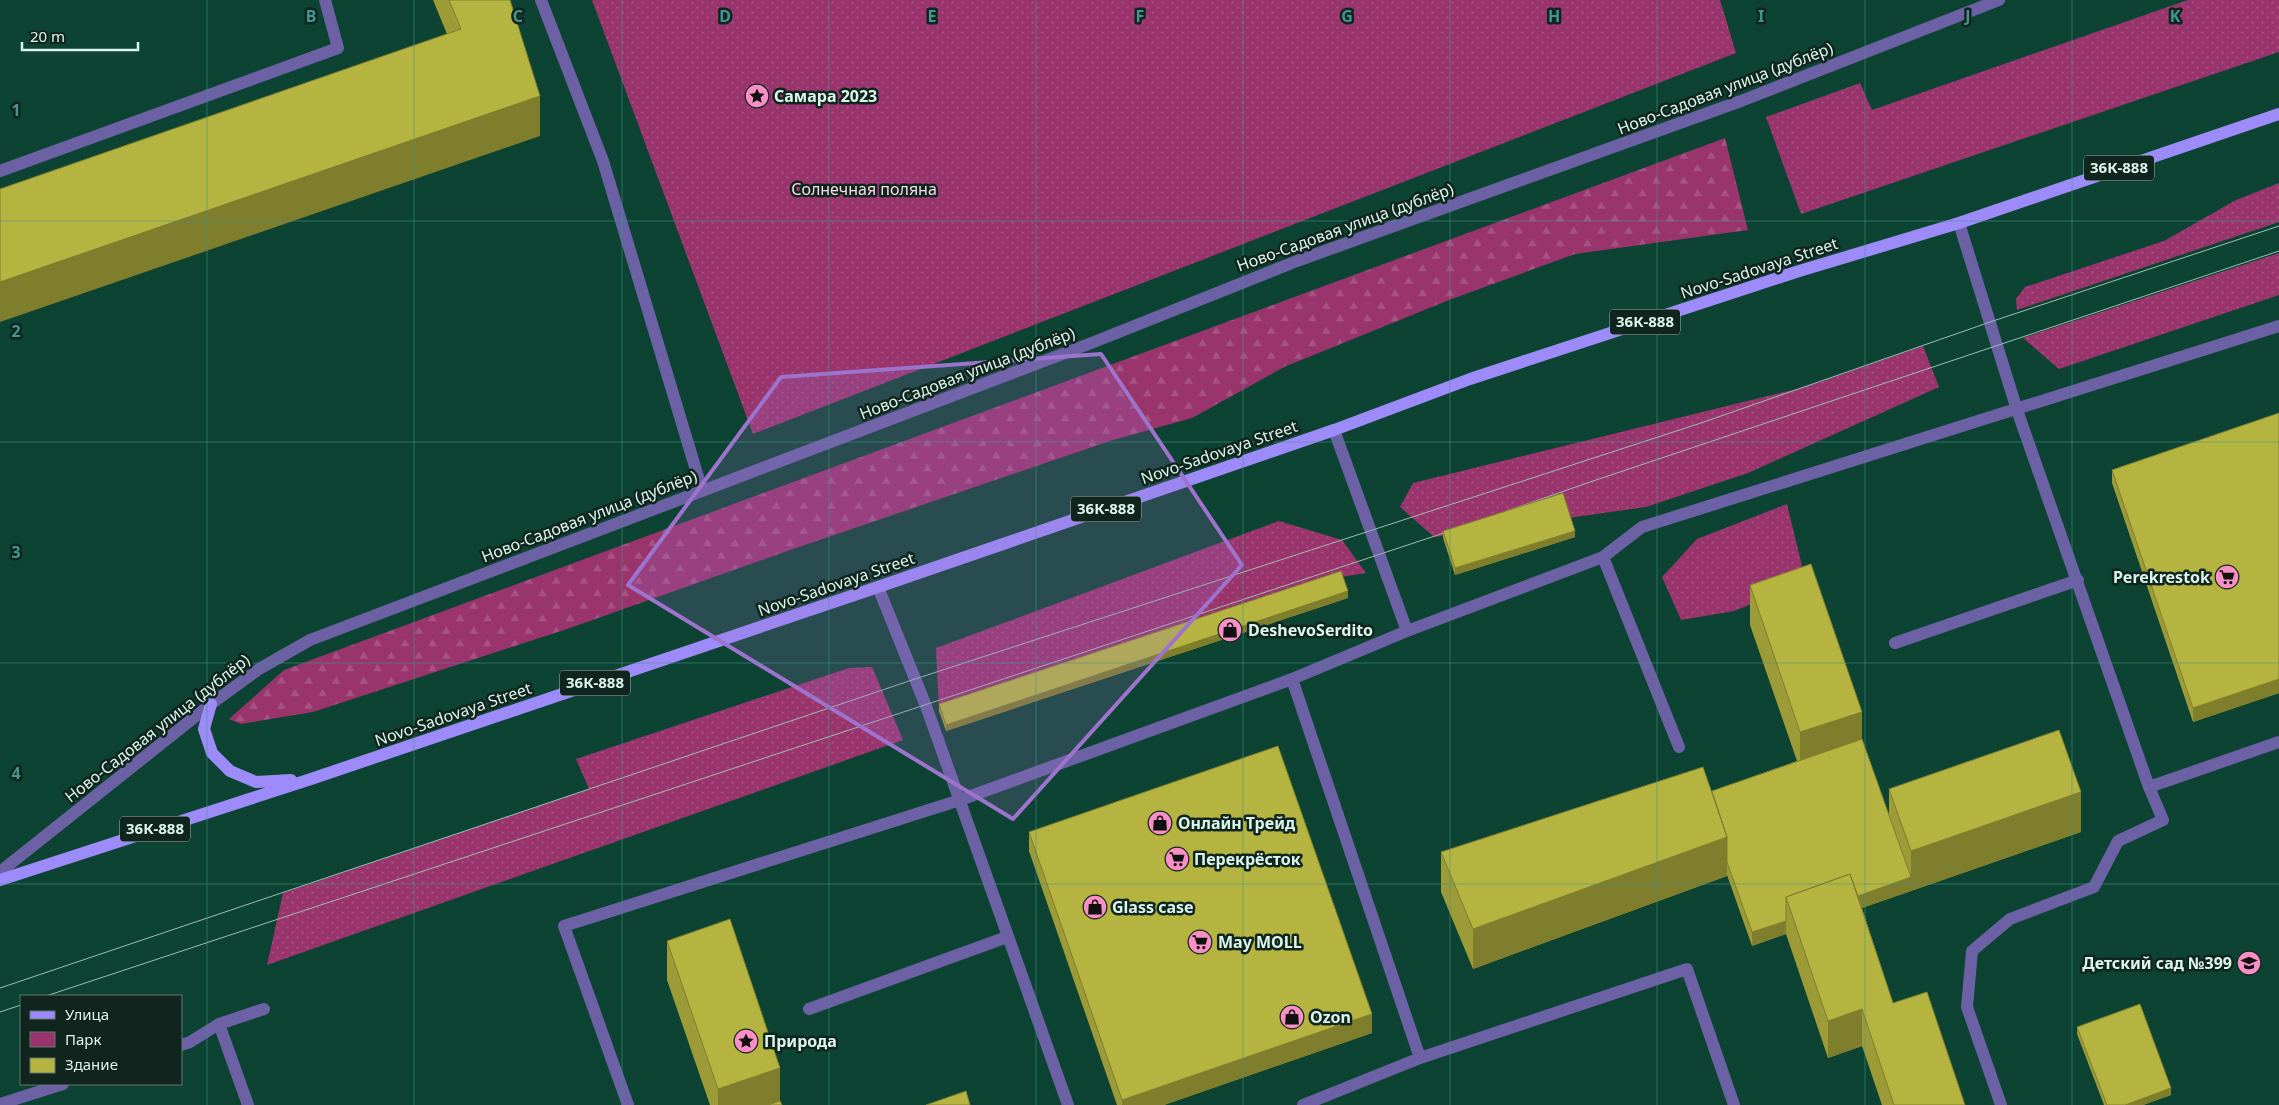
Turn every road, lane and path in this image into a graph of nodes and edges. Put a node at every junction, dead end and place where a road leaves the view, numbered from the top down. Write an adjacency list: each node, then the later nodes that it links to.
1 (325, 0): 5 (street)
2 (541, 0): 10 (street)
3 (1999, 0): 10 (street, Ново-Садовая улица (дублёр))
4 (2279, 114): 6 (main road, Novo-Sadovaya Street / 36К-888)
5 (0, 171)
6 (1959, 223): 8 (street); 9 (main road, Novo-Sadovaya Street / 36К-888)
7 (2279, 326): 8 (street)
8 (2017, 410): 11 (street); 12 (street)
9 (1334, 430): 13 (main road, Novo-Sadovaya Street / 36К-888); 14 (street)
10 (702, 490): 17 (street, Ново-Садовая улица (дублёр))
11 (1603, 557): 14 (street); 19 (street)
12 (2078, 580): 15 (street); 21 (street)
13 (878, 587): 20 (main road, Novo-Sadovaya Street / 36К-888); 22 (street)
14 (1407, 631): 16 (street)
15 (1895, 643)
16 (1292, 679): 22 (street); 30 (street)
17 (211, 704): 20 (main road); 23 (street, Ново-Садовая улица (дублёр))
18 (2279, 742): 21 (street)
19 (1679, 746)
20 (311, 779): 24 (main road, Novo-Sadovaya Street / 36К-888)
21 (2149, 787): 38 (street)
22 (960, 800): 25 (street); 34 (street)
23 (0, 872)
24 (0, 880)
25 (1007, 937): 27 (street); 35 (street)
26 (264, 1009): 28 (street)
27 (809, 1009)
28 (219, 1024): 29 (street); 33 (street)
29 (182, 1045)
30 (1420, 1058): 36 (street); 37 (street)
31 (59, 1085): 32 (street)
32 (0, 1104)
33 (248, 1105)
34 (628, 1105)
35 (1068, 1105)
36 (1303, 1105)
37 (1734, 1105)
38 (2001, 1105)

